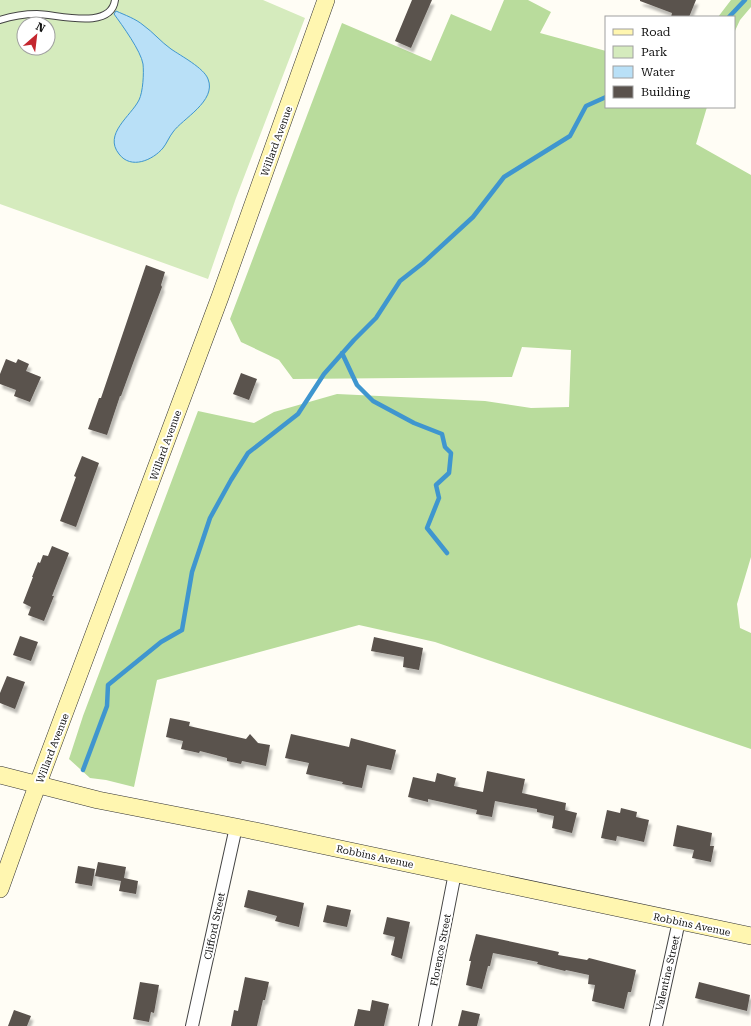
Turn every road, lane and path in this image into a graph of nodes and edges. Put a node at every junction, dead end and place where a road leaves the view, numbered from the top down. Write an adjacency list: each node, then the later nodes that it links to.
1 (115, 0): 3 (lane)
2 (326, 0): 5 (main road, Willard Avenue)
3 (0, 20)
4 (0, 774): 5 (main road, Robbins Avenue)
5 (38, 785): 6 (main road, Robbins Avenue); 8 (main road, Willard Avenue)
6 (236, 827): 7 (main road, Robbins Avenue); 11 (street, Clifford Street)
7 (455, 873): 9 (main road, Robbins Avenue); 12 (street, Florence Street)
8 (0, 889)
9 (679, 921): 10 (main road, Robbins Avenue); 13 (street, Valentine Street)
10 (751, 936)
11 (192, 1026)
12 (425, 1026)
13 (656, 1026)

